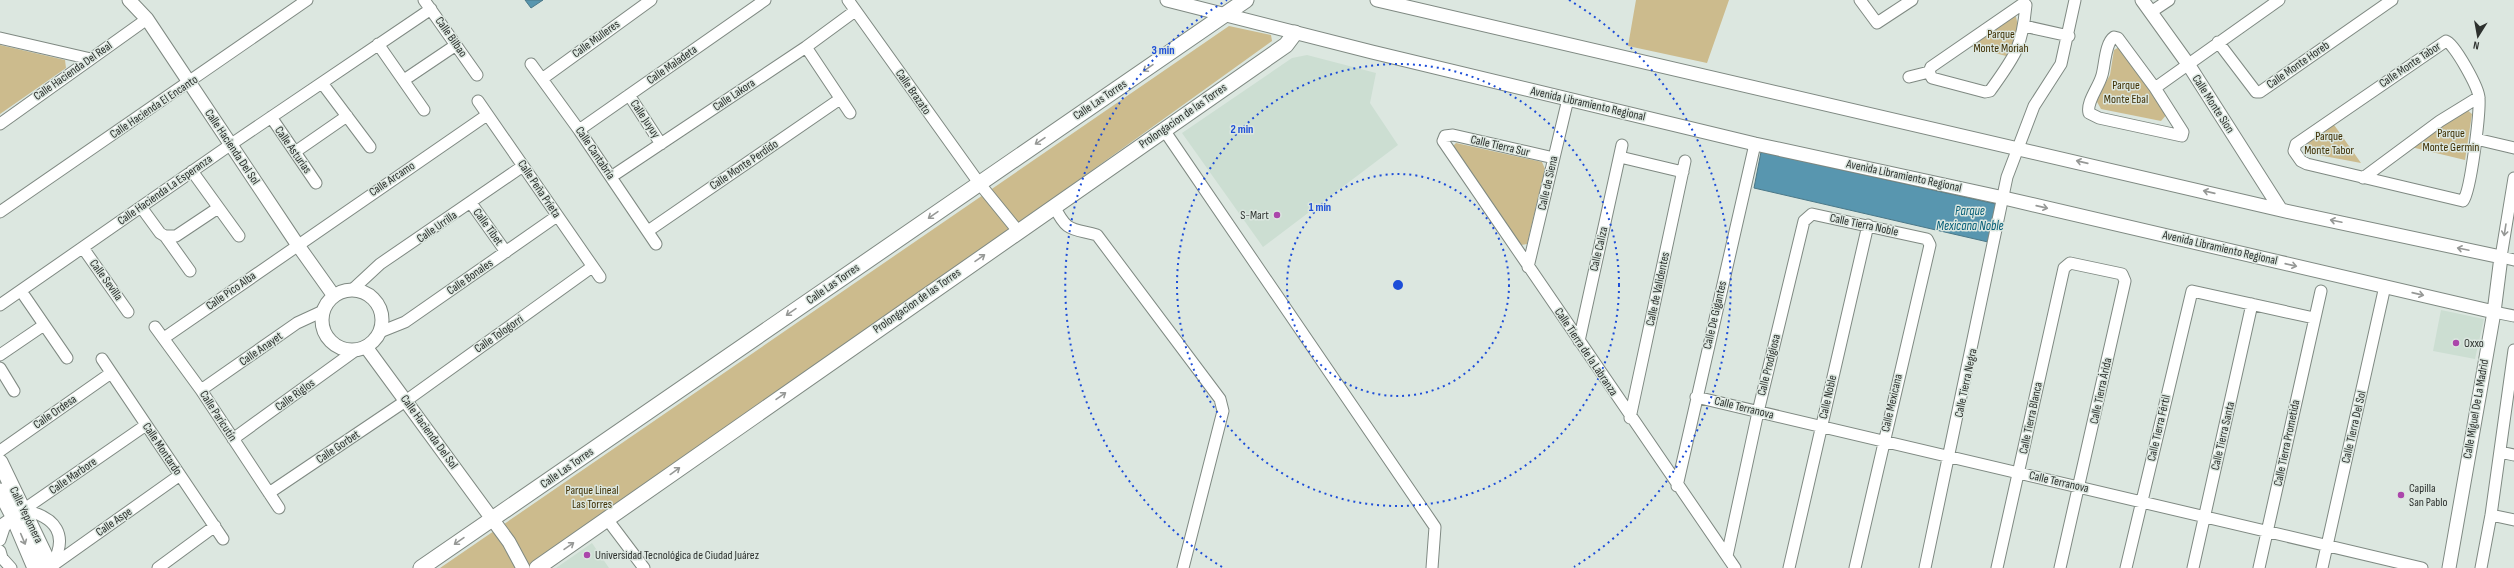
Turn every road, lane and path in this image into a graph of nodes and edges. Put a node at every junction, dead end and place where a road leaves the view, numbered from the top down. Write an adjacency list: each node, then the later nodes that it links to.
1 (129, 0): 20 (street, Calle Hacienda Del Sol)
2 (307, 0): 37 (street, Calle Hacienda El Encanto)
3 (651, 0): 35 (street, Calle Mulleres)
4 (765, 0): 40 (street, Calle Maladeta)
5 (848, 0): 17 (street, Calle Brazato)
6 (1167, 0): 19 (street, Avenida Libramiento Regional)
7 (1246, 0): 19 (main road, Calle Las Torres)
8 (1377, 0): 60 (street)
9 (1860, 0): 10 (street)
10 (1912, 0)
11 (2076, 0): 23 (street)
12 (2142, 0): 18 (street, Calle Monte Sion)
13 (2169, 0): 18 (street)
14 (2279, 0): 25 (street)
15 (2392, 0): 25 (street, Calle Monte Horeb)
16 (428, 5): 26 (street, Calle Hacienda La Esperanza); 27 (street, Calle Bilbao)
17 (856, 11): 28 (street, Calle Lakora); 71 (street, Calle Brazato)
18 (2151, 12): 31 (street, Calle Monte Sion)
19 (1226, 14): 22 (street, Avenida Libramiento Regional); 71 (main road, Calle Las Torres, one-way to 71)
20 (147, 19): 29 (street, Calle Hacienda Del Real); 37 (street, Calle Hacienda Del Sol)
21 (2024, 26): 23 (street); 32 (street); 32 (street)
22 (1294, 33): 43 (street, Avenida Libramiento Regional); 52 (main road, Prolongacion de las Torres)
23 (2069, 36): 60 (street)
24 (0, 38): 29 (street)
25 (2218, 42): 31 (street)
26 (378, 44): 36 (street); 38 (street, Calle Hacienda La Esperanza)
27 (456, 45): 33 (street, Calle Bilbao); 36 (street)
28 (806, 47): 42 (street); 56 (street, Calle Lakora)
29 (91, 59): 50 (street, Calle Hacienda Del Real)
30 (531, 64): 35 (street, Calle Cantabria)
31 (2188, 64): 39 (street); 77 (street, Calle Monte Sion)
32 (1929, 72): 34 (street)
33 (477, 74)
34 (1909, 77)
35 (542, 79): 51 (street, Calle Cantabria)
36 (404, 80): 45 (street)
37 (190, 83): 55 (street, Calle Hacienda Del Sol); 78 (street, Calle Hacienda El Encanto)
38 (322, 83): 48 (street); 49 (street, Calle Hacienda La Esperanza)
39 (2155, 88): 39 (street)
40 (629, 95): 51 (street, Calle Maladeta); 56 (street, Calle Juyuy)
41 (2479, 98): 54 (street, Calle Monte Tabor); 68 (street); 68 (street, Calle Monte Tabor)
42 (840, 99): 46 (street); 82 (street, Calle Monte Perdido)
43 (1568, 99): 57 (street, Avenida Libramiento Regional); 63 (street, Calle de Siena)
44 (478, 101): 47 (street, Calle Peña Prieta)
45 (424, 110)
46 (850, 113)
47 (487, 115): 65 (street, Calle Peña Prieta); 87 (street, Calle Arcamo)
48 (347, 116): 59 (street); 62 (street)
49 (270, 117): 55 (street, Calle Hacienda La Esperanza); 62 (street, Calle Asturias)
50 (0, 124)
51 (579, 130): 67 (street, Calle Cantabria)
52 (1164, 130): 74 (main road, Prolongacion de las Torres); 169 (street)
53 (1445, 136): 63 (street, Calle Tierra Sur); 94 (street, Calle Tierra de la Labranza)
54 (2476, 139): 61 (street); 68 (street, Calle Monte Tabor)
55 (230, 144): 66 (street, Calle Hacienda La Esperanza); 87 (street, Calle Hacienda Del Sol)
56 (661, 144): 67 (street, Calle Lakora)
57 (1755, 144): 72 (street, Avenida Libramiento Regional); 125 (street, Calle De Gigantes)
58 (1622, 145): 64 (street, Calle Caliza)
59 (370, 147)
60 (2018, 147): 72 (street, Calle Tierra Negra); 77 (street, one-way to 60)
61 (2514, 148)
62 (294, 152): 70 (street, Calle Asturias)
63 (1554, 158): 94 (street, Calle de Siena)
64 (1620, 158): 114 (street, Calle Caliza); 128 (street, Calle de Validentes)
65 (523, 166): 73 (street, Calle Urrilla); 79 (street, Calle Peña Prieta)
66 (192, 171): 75 (street, Calle Hacienda La Esperanza); 76 (street)
67 (611, 177): 82 (street, Calle Cantabria)
68 (2363, 178)
69 (2514, 178): 91 (street, Calle Miguel De La Madrid, one-way to 91)
70 (316, 183)
71 (979, 183): 83 (street, Calle Brazato); 149 (main road, Calle Las Torres, one-way to 149)
72 (2004, 198): 98 (street, Avenida Libramiento Regional, one-way to 98); 136 (street, Calle Tierra Negra)
73 (471, 203): 90 (street, Calle Tíbet); 99 (street, Calle Urrilla)
74 (1054, 206): 83 (main road, Prolongacion de las Torres); 168 (street)
75 (141, 207): 84 (street); 89 (street, Calle Hacienda La Esperanza)
76 (218, 208): 84 (street); 85 (street)
77 (2281, 210): 91 (street, one-way to 77)
78 (0, 212)
79 (557, 216): 90 (street, Calle Bonales); 93 (street, Calle Peña Prieta)
80 (1804, 221): 81 (street, Calle Tierra Noble); 127 (street, Calle Prodigiosa)
81 (1868, 225): 86 (street, Calle Tierra Noble); 130 (street, Calle Noble)
82 (648, 231): 88 (street, Calle Cantabria)
83 (1018, 231): 150 (main road, Prolongacion de las Torres, one-way to 83)
84 (166, 236): 96 (street)
85 (239, 236)
86 (1927, 239): 132 (street, Calle Mexicana)
87 (297, 244): 102 (street, Calle Hacienda Del Sol); 113 (street, Calle Pico Alba)
88 (656, 244)
89 (83, 248): 100 (street, Calle Hacienda La Esperanza); 106 (street, Calle Sevilla)
90 (506, 252): 112 (street, Calle Bonales)
91 (2501, 257): 92 (street); 107 (street, Calle Miguel De La Madrid)
92 (2514, 260)
93 (592, 267): 97 (street, Calle Peña Prieta); 126 (street, Calle Tologorri)
94 (1528, 267): 114 (street, Calle Tierra de la Labranza)
95 (2064, 268): 138 (street, Calle Tierra Blanca); 141 (street, Calle Tierra Árida)
96 (190, 271)
97 (600, 277)
98 (2385, 286): 107 (street, Avenida Libramiento Regional, one-way to 107); 157 (street, Calle Tierra Del Sol)
99 (352, 290): 102 (street); 112 (street)
100 (21, 291): 104 (street, Calle Hacienda La Esperanza); 110 (street)
101 (2321, 291): 109 (street, Calle Tierra Prometida)
102 (334, 296): 105 (street)
103 (2252, 304): 109 (street); 144 (street, Calle Tierra Fértil); 148 (street, Calle Tierra Santa)
104 (0, 306)
105 (323, 311): 115 (street); 123 (street, Calle Anayet)
106 (128, 312)
107 (2494, 312): 108 (street, Avenida Libramiento Regional); 181 (street, Calle Miguel De La Madrid)
108 (2514, 316)
109 (2314, 318): 154 (street, Calle Tierra Prometida)
110 (44, 325): 117 (street); 118 (street)
111 (154, 327): 113 (street, Calle Paricutín)
112 (380, 332): 115 (street)
113 (164, 338): 123 (street, Calle Paricutín)
114 (1579, 341): 128 (street, Calle Tierra de la Labranza)
115 (361, 348): 126 (street, Calle Hacienda Del Sol); 131 (street, Calle Riglos)
116 (2514, 350): 122 (street)
117 (0, 356)
118 (67, 358)
119 (102, 359): 121 (street, Calle Montardo)
120 (0, 368): 124 (street)
121 (111, 373): 129 (street, Calle Montardo); 133 (street, Calle Ordesa)
122 (2512, 376): 134 (street)
123 (201, 390): 131 (street, Calle Paricutín)
124 (14, 391)
125 (1696, 397): 127 (street, Calle Terranova); 140 (street, Calle De Gigantes)
126 (407, 400): 143 (street, Calle Gorbet); 149 (street, Calle Hacienda Del Sol)
127 (1758, 412): 130 (street, Calle Terranova); 159 (street, Calle Prodigiosa)
128 (1630, 418): 140 (street, Calle Tierra de la Labranza)
129 (146, 425): 139 (street, Calle Montardo); 146 (street, Calle Marbore)
130 (1821, 426): 132 (street, Calle Terranova); 171 (street, Calle Noble)
131 (233, 439): 143 (street, Calle Paricutín)
132 (1883, 441): 136 (street, Calle Terranova); 172 (street, Calle Mexicana)
133 (0, 451)
134 (2500, 452): 135 (street); 147 (street)
135 (2514, 455)
136 (1950, 457): 138 (street, Calle Terranova); 173 (street, Calle Tierra Negra)
137 (0, 462): 146 (main road, Calle Yepómera)
138 (2019, 473): 141 (street, Calle Terranova); 174 (street, Calle Tierra Blanca)
139 (180, 476): 153 (street, Calle Montardo); 162 (street, Calle Aspe)
140 (1677, 486): 159 (street, Calle Tierra de la Labranza)
141 (2080, 487): 144 (street, Calle Terranova); 175 (street, Calle Tierra Árida)
142 (0, 491): 146 (main road, Calle Yepómera)
143 (269, 493): 145 (street, Calle Paricutín)
144 (2142, 502): 148 (street, Calle Terranova); 176 (street, Calle Tierra Fértil)
145 (279, 508)
146 (19, 513): 152 (street, Calle Marbore); 156 (street); 161 (main road, Calle Yepómera, one-way to 161); 162 (main road, Calle Yepómera); 162 (street)
147 (2491, 515): 151 (street); 182 (street)
148 (2205, 517): 154 (street, Calle Terranova); 177 (street, Calle Tierra Santa)
149 (492, 519): 164 (main road, Calle Las Torres, one-way to 164); 165 (street, Calle Hacienda Del Sol)
150 (607, 519): 166 (main road, Prolongacion de las Torres, one-way to 150); 167 (street)
151 (2514, 520)
152 (0, 526)
153 (215, 526): 155 (street, Calle Montardo); 163 (street)
154 (2268, 531): 157 (street, Calle Terranova); 178 (street, Calle Tierra Prometida)
155 (223, 539)
156 (0, 540)
157 (2328, 546): 179 (street, Calle Tierra Del Sol); 180 (street, Calle Terranova)
158 (0, 551): 160 (street)
159 (1727, 556): 170 (street, Calle Tierra de la Labranza)
160 (11, 568)
161 (36, 568)
162 (50, 568)
163 (158, 568)
164 (421, 568)
165 (523, 568)
166 (536, 568)
167 (644, 568)
168 (1183, 568)
169 (1432, 568)
170 (1735, 568)
171 (1788, 568)
172 (1855, 568)
173 (1925, 568)
174 (1996, 568)
175 (2060, 568)
176 (2126, 568)
177 (2193, 568)
178 (2259, 568)
179 (2322, 568)
180 (2422, 568)
181 (2449, 568)
182 (2481, 568)

